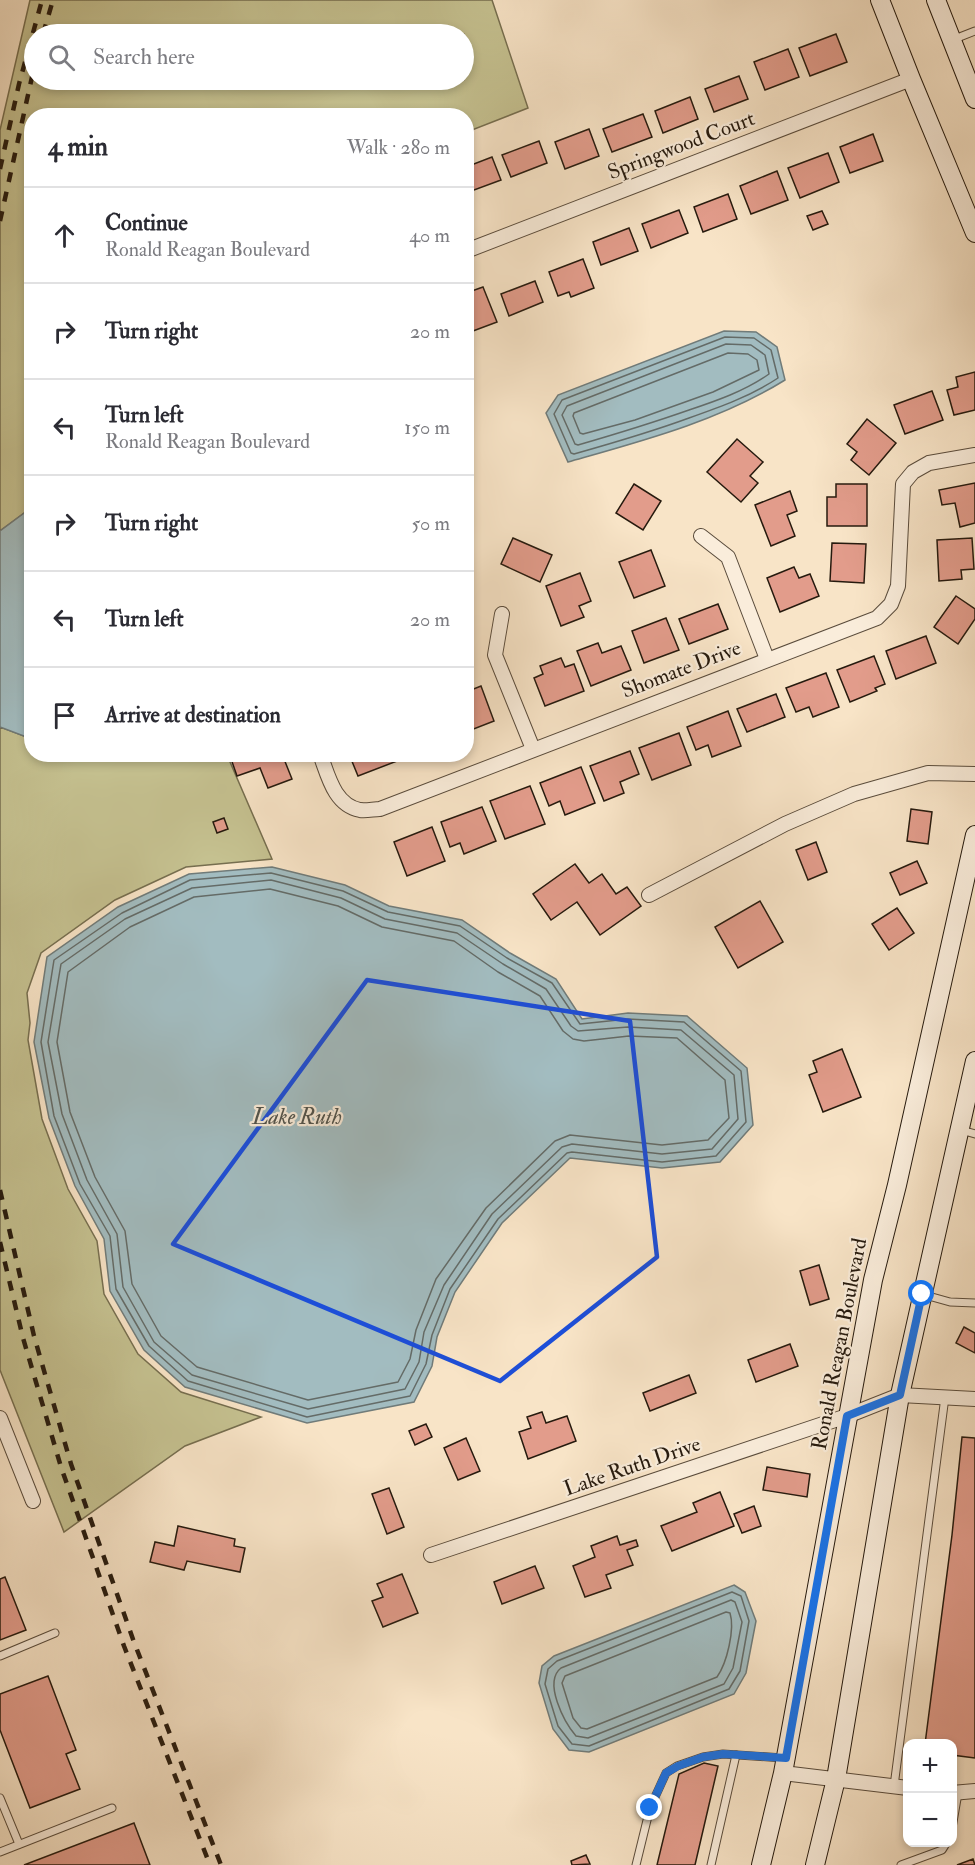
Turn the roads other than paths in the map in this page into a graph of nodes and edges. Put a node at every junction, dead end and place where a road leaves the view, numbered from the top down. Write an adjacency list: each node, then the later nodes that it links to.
1 (880, 0): 5 (main road)
2 (936, 0): 4 (main road)
3 (975, 31): 4 (lane)
4 (952, 40): 6 (main road)
5 (911, 79): 7 (main road); 8 (street, Springwood Court)
6 (974, 95)
7 (975, 233)
8 (474, 247)
9 (975, 455): 12 (street, Shomate Drive)
10 (701, 536): 12 (street)
11 (502, 614): 13 (street)
12 (767, 659): 13 (street, Shomate Drive)
13 (533, 749): 14 (street, Shomate Drive)
14 (323, 762)
15 (975, 774): 17 (street)
16 (975, 836): 25 (main road, Ronald Reagan Boulevard)
17 (649, 895)
18 (975, 1061): 19 (main road)
19 (967, 1132): 20 (main road)
20 (922, 1294): 21 (lane); 22 (main road)
21 (975, 1303)
22 (900, 1395): 23 (street); 25 (street, Lake Ruth Drive); 34 (main road)
23 (945, 1397): 24 (street); 35 (lane)
24 (975, 1399)
25 (847, 1416): 29 (street, Lake Ruth Drive); 33 (main road, Ronald Reagan Boulevard)
26 (0, 1418): 27 (street)
27 (4, 1438): 28 (street)
28 (33, 1501)
29 (431, 1555)
30 (55, 1633): 31 (lane)
31 (0, 1656)
32 (736, 1755): 33 (lane); 43 (lane); 44 (lane)
33 (784, 1766): 34 (street); 45 (main road, Ronald Reagan Boulevard)
34 (836, 1779): 35 (street); 46 (main road)
35 (901, 1787)
36 (975, 1791): 37 (street)
37 (957, 1793)
38 (0, 1798): 40 (lane)
39 (112, 1808): 40 (lane)
40 (19, 1844): 42 (lane)
41 (944, 1847): 47 (lane)
42 (0, 1852)
43 (636, 1865)
44 (711, 1865)
45 (761, 1865)
46 (815, 1865)
47 (901, 1865)

